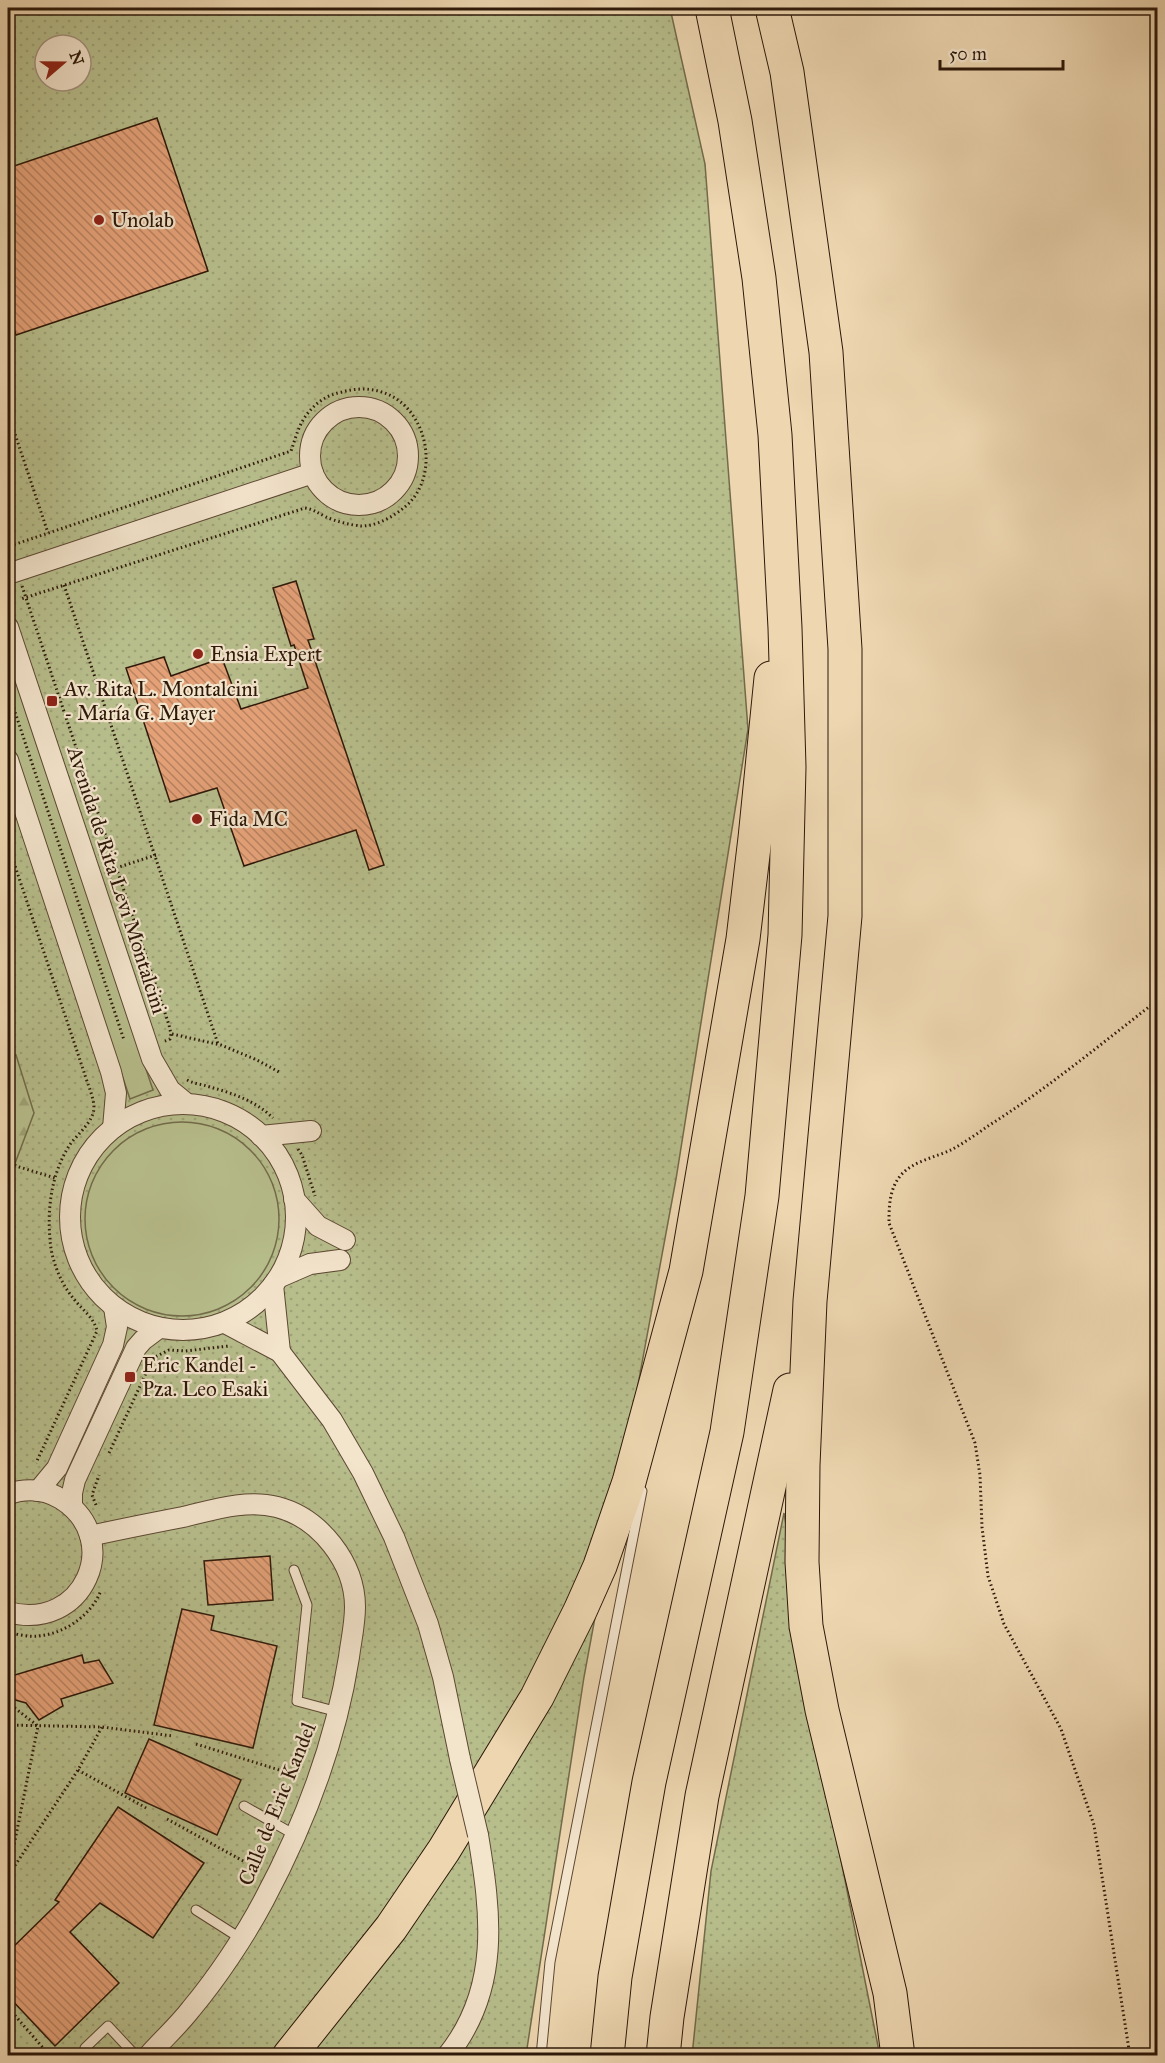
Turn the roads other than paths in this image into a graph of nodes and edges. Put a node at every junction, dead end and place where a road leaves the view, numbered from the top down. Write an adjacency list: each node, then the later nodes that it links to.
1 (712, 8): 6 (highway)
2 (772, 8): 17 (highway)
3 (313, 473): 3 (street); 4 (street)
4 (8, 574)
5 (8, 627): 8 (street, Avenida de Rita Levi Montalcini)
6 (785, 628): 15 (highway); 41 (highway)
7 (8, 760): 9 (street)
8 (187, 1104): 9 (street); 11 (street)
9 (113, 1128): 18 (street)
10 (311, 1131): 11 (street)
11 (261, 1136): 12 (street)
12 (294, 1199): 13 (street); 16 (street)
13 (345, 1240)
14 (340, 1260): 16 (street)
15 (686, 1271): 22 (lane); 38 (highway)
16 (276, 1281): 19 (street); 21 (street)
17 (810, 1300): 42 (highway); 43 (highway)
18 (114, 1307): 20 (street); 24 (street)
19 (225, 1323): 20 (street); 21 (street)
20 (159, 1328): 26 (street)
21 (280, 1352): 39 (street, bridge)
22 (656, 1420)
23 (645, 1477): 40 (lane)
24 (38, 1491): 25 (street); 26 (street)
25 (8, 1494)
26 (72, 1507): 27 (street)
27 (98, 1534): 29 (street); 30 (street, Calle de Eric Kandel)
28 (294, 1570): 30 (lane)
29 (8, 1612)
30 (338, 1712): 32 (street, Calle de Eric Kandel)
31 (244, 1806): 32 (lane)
32 (295, 1835): 34 (street, Calle de Eric Kandel)
33 (196, 1910): 34 (lane)
34 (240, 1938): 37 (street, Calle de Eric Kandel)
35 (85, 2048): 36 (lane)
36 (136, 2055)
37 (148, 2055)
38 (289, 2055)
39 (447, 2055)
40 (541, 2055)
41 (607, 2055)
42 (663, 2055)
43 (898, 2055)

